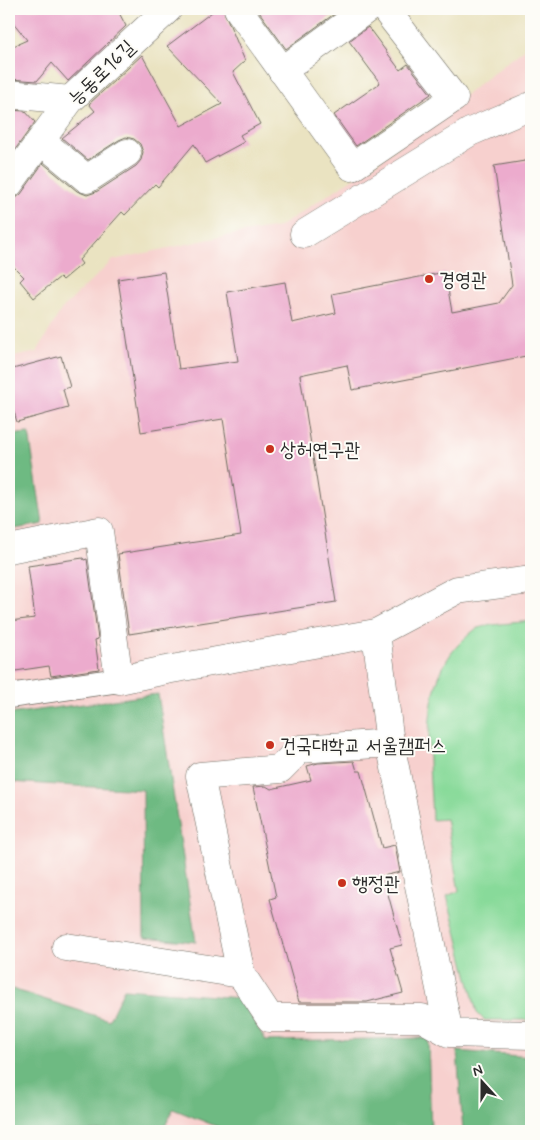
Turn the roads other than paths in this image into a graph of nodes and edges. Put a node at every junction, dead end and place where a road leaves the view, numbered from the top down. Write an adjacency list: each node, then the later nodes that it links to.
1 (168, 9): 7 (street, 능동로16길)
2 (238, 9): 5 (street)
3 (368, 9): 5 (street)
4 (385, 9): 5 (street)
5 (282, 71)
6 (9, 94): 7 (street)
7 (70, 100): 9 (street, 능동로16길)
8 (531, 106): 12 (street)
9 (41, 140): 10 (street); 11 (street, 능동로16길)
10 (127, 153)
11 (9, 184)
12 (304, 234)
13 (9, 550): 16 (street)
14 (531, 580): 15 (street)
15 (376, 633): 16 (street); 18 (street)
16 (119, 680): 17 (street)
17 (9, 696)
18 (390, 743): 20 (street); 21 (street)
19 (66, 947): 20 (street)
20 (241, 974): 22 (street)
21 (440, 990): 22 (street); 23 (street)
22 (422, 1018): 23 (street)
23 (449, 1033): 24 (street)
24 (531, 1035)

